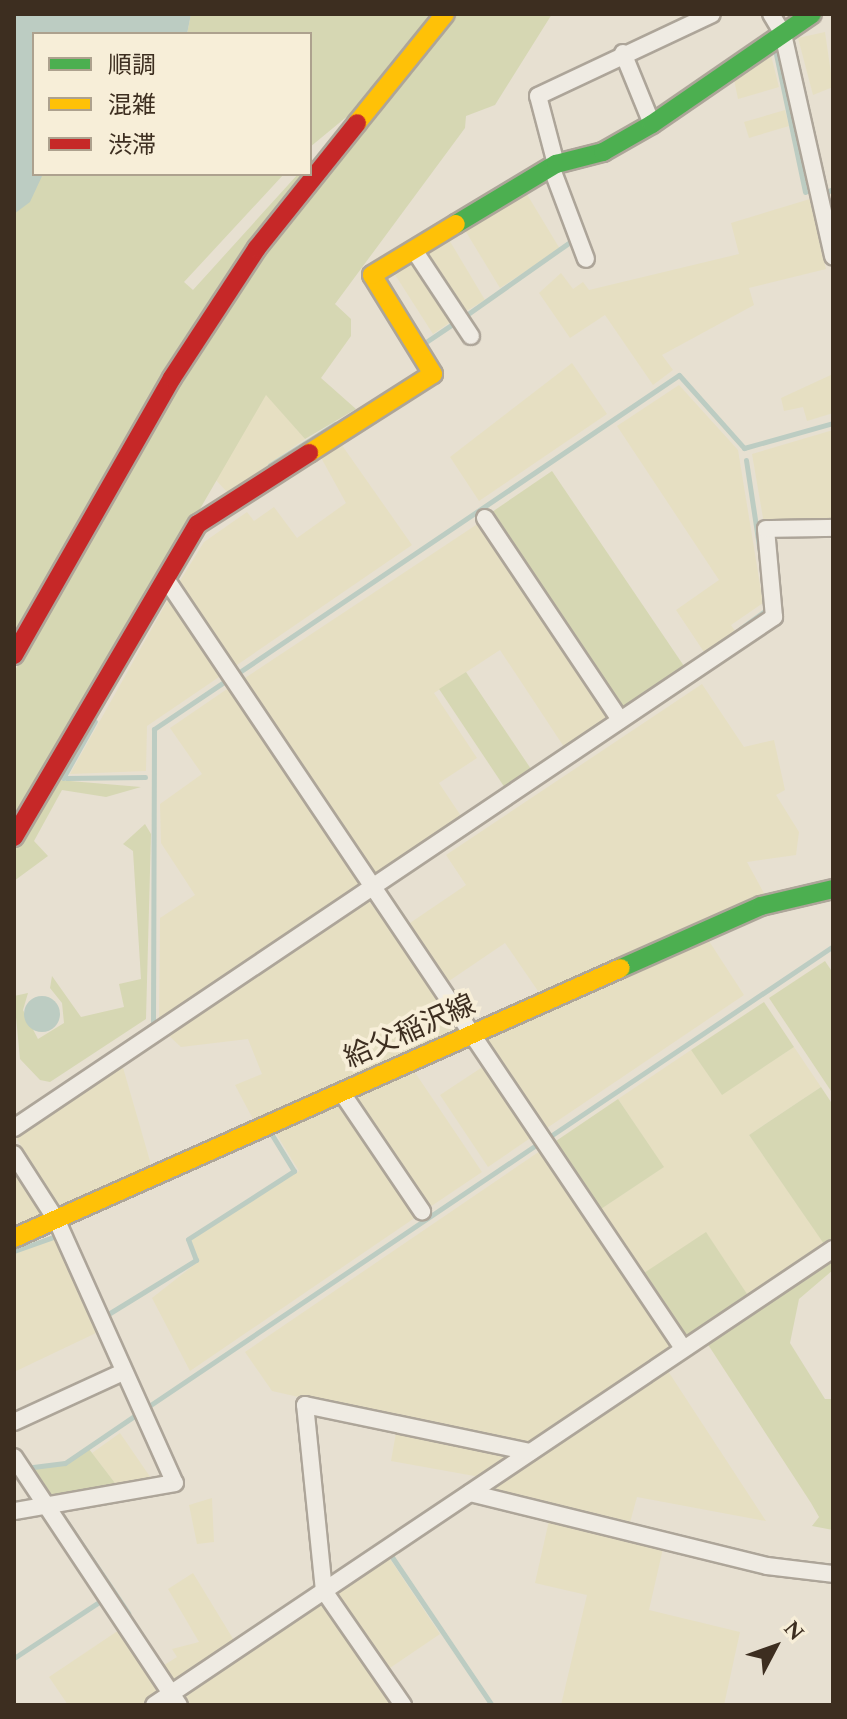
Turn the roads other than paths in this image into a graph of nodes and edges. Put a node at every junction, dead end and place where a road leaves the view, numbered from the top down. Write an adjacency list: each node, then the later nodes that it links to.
1 (445, 14): 16 (street)
2 (712, 14): 6 (street)
3 (771, 14): 5 (street)
4 (812, 14): 5 (street)
5 (783, 34): 7 (street); 10 (street)
6 (623, 53): 7 (street); 8 (street)
7 (652, 124): 8 (street)
8 (554, 166): 9 (street); 11 (street)
9 (414, 250): 12 (street); 15 (street)
10 (833, 256)
11 (586, 259)
12 (471, 336)
13 (485, 518): 17 (street)
14 (833, 528): 17 (street)
15 (168, 582): 18 (street); 19 (street)
16 (14, 655)
17 (620, 720): 19 (street)
18 (14, 837)
19 (372, 887): 21 (street); 23 (street)
20 (833, 889): 21 (street, 給父稲沢線)
21 (471, 1035): 22 (street, 給父稲沢線); 29 (street)
22 (342, 1093): 25 (street); 26 (street, 給父稲沢線)
23 (14, 1128)
24 (14, 1154): 26 (street)
25 (422, 1211)
26 (57, 1221): 27 (street, 給父稲沢線); 30 (street)
27 (14, 1238)
28 (833, 1249): 29 (street)
29 (683, 1348): 32 (street)
30 (123, 1372): 31 (street); 35 (street)
31 (14, 1422)
32 (530, 1452): 34 (street); 38 (street)
33 (14, 1457): 35 (street)
34 (470, 1493): 37 (street); 38 (street)
35 (45, 1504): 36 (street); 39 (street)
36 (14, 1511)
37 (833, 1574)
38 (324, 1591): 39 (street); 41 (street)
39 (176, 1699): 40 (street)
40 (154, 1705)
41 (403, 1705)

